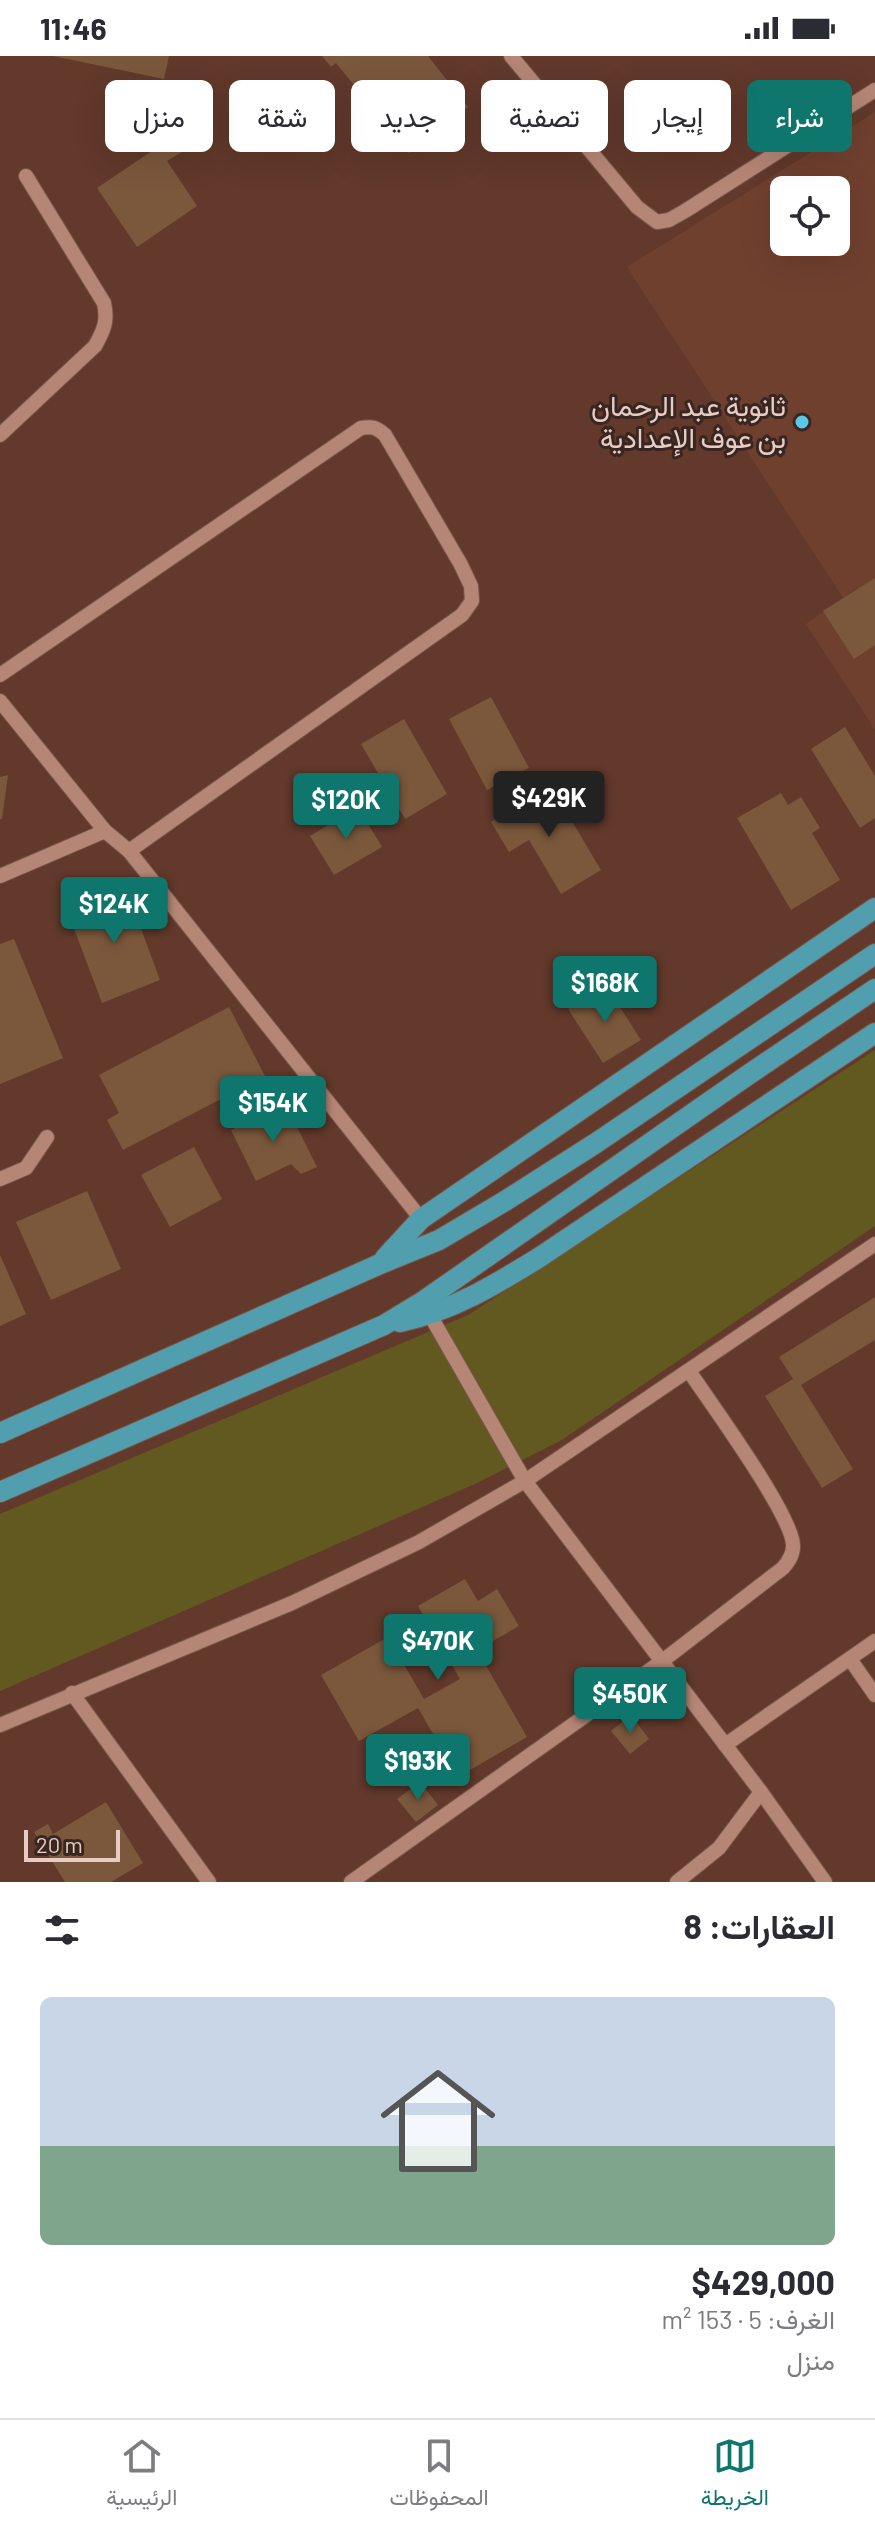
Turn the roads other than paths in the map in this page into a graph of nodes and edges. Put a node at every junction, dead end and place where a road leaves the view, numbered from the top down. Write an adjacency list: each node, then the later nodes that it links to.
1 (511, 56): 2 (street)
2 (875, 90)
3 (26, 176): 4 (street)
4 (0, 435)
5 (0, 675): 8 (street)
6 (0, 701): 7 (street)
7 (105, 831): 8 (street); 9 (street)
8 (129, 851): 16 (street)
9 (0, 876)
10 (875, 908): 16 (main road)
11 (875, 954): 18 (main road)
12 (875, 989): 19 (main road)
13 (875, 1033): 19 (main road)
14 (47, 1137): 15 (street)
15 (0, 1179)
16 (421, 1219): 18 (main road)
17 (875, 1244): 20 (street)
18 (380, 1264): 21 (main road)
19 (426, 1309): 22 (street); 23 (main road)
20 (689, 1371): 22 (street); 26 (street)
21 (0, 1433)
22 (525, 1481): 26 (street); 27 (street)
23 (0, 1492)
24 (875, 1641): 25 (street)
25 (850, 1659): 28 (street); 30 (street)
26 (661, 1662): 30 (street); 33 (street)
27 (72, 1693): 29 (street); 32 (street)
28 (875, 1695)
29 (0, 1725)
30 (725, 1745): 31 (street)
31 (761, 1792): 34 (street); 35 (street)
32 (209, 1882)
33 (351, 1882)
34 (677, 1882)
35 (825, 1882)

